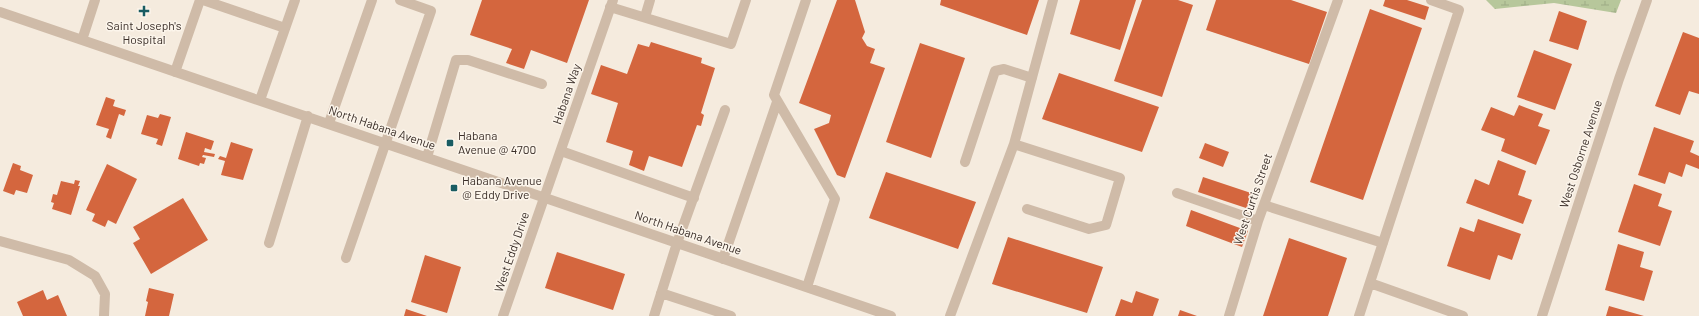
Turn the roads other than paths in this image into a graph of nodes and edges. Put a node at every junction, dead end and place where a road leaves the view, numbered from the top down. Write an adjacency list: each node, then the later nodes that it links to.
1 (95, 0): 17 (street)
2 (201, 0): 16 (street); 18 (street)
3 (295, 0): 16 (street)
4 (372, 0): 25 (street)
5 (400, 0): 26 (street)
6 (650, 0): 15 (street)
7 (746, 0): 15 (street)
8 (806, 0): 22 (street)
9 (1053, 0): 19 (street)
10 (1338, 0): 34 (street, West Curtis Street)
11 (1431, 0): 40 (street)
12 (1647, 0): 55 (street, West Osborne Avenue)
13 (612, 4): 15 (street); 28 (street, Habana Way)
14 (0, 12): 17 (street, North Habana Avenue)
15 (644, 17)
16 (285, 28): 21 (street)
17 (82, 40): 18 (street, North Habana Avenue)
18 (175, 72): 21 (street, North Habana Avenue)
19 (1032, 78): 27 (street); 30 (street)
20 (542, 84): 29 (street)
21 (260, 100): 24 (street, North Habana Avenue)
22 (777, 102): 42 (street); 44 (street)
23 (725, 110): 33 (street)
24 (308, 116): 25 (street, North Habana Avenue); 39 (street)
25 (329, 123): 26 (street, North Habana Avenue)
26 (384, 142): 29 (street, North Habana Avenue); 41 (street)
27 (1014, 144): 35 (street); 51 (street)
28 (561, 151): 32 (street, Habana Way); 33 (street)
29 (427, 157): 32 (street, North Habana Avenue)
30 (965, 162)
31 (1177, 193): 36 (street)
32 (545, 197): 38 (street, North Habana Avenue); 47 (street, West Eddy Drive)
33 (694, 198): 38 (street)
34 (1264, 205): 36 (street, West Curtis Street); 40 (street)
35 (1027, 209)
36 (1258, 221): 52 (street, West Curtis Street)
37 (0, 241): 46 (street)
38 (677, 242): 42 (street, North Habana Avenue); 45 (street)
39 (270, 243)
40 (1383, 243): 43 (street)
41 (346, 258)
42 (723, 258): 44 (street, North Habana Avenue)
43 (1370, 283): 53 (street); 54 (street)
44 (807, 287): 50 (street, North Habana Avenue)
45 (661, 293): 48 (street); 49 (street)
46 (104, 316)
47 (503, 316)
48 (654, 316)
49 (731, 316)
50 (891, 316)
51 (950, 316)
52 (1229, 316)
53 (1359, 316)
54 (1463, 316)
55 (1542, 316)

